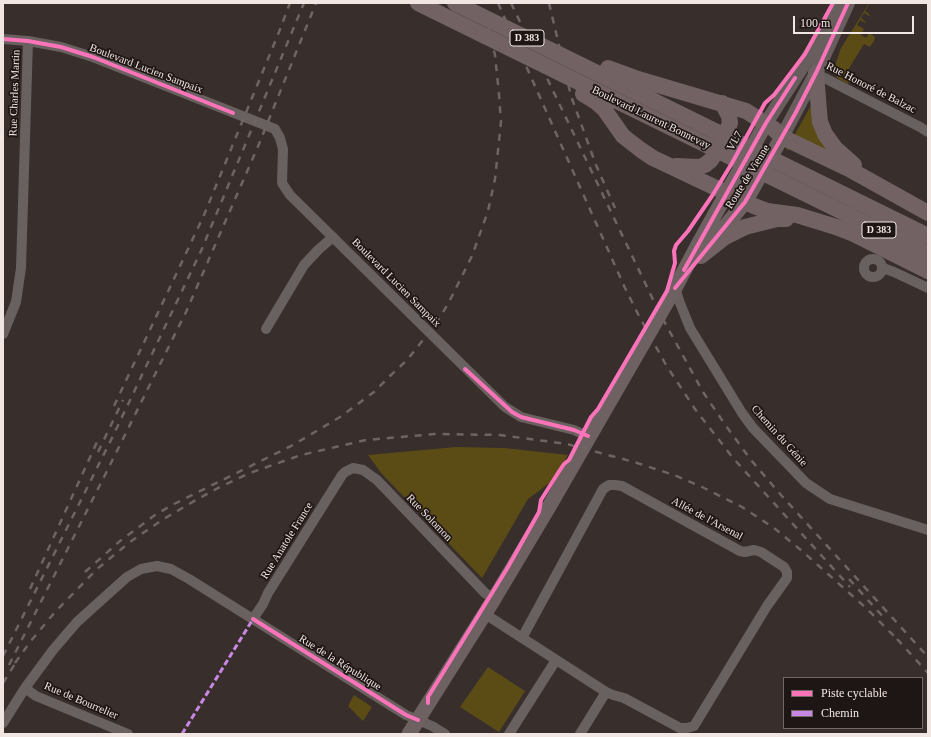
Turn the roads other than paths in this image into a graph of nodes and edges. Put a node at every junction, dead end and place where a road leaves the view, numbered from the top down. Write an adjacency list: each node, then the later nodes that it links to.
1 (418, 3): 10 (highway, Boulevard Laurent Bonnevay / D 383)
2 (455, 3): 5 (highway, Boulevard Laurent Bonnevay / D 383)
3 (840, 3): 9 (main road, Route de Vienne)
4 (848, 3): 9 (main road, Route de Vienne)
5 (473, 7): 8 (highway, Boulevard Laurent Bonnevay / D 383)
6 (3, 39): 7 (street, Boulevard Lucien Sampaix)
7 (28, 41): 24 (street, Boulevard Lucien Sampaix); 33 (street, Rue Charles Martin)
8 (579, 60): 11 (highway); 23 (highway, Boulevard Laurent Bonnevay / D 383)
9 (809, 70): 12 (main road, Route de Vienne); 13 (street, Rue Honoré de Balzac); 14 (main road, Route de Vienne); 17 (highway)
10 (588, 92): 15 (highway); 25 (highway, Boulevard Laurent Bonnevay / D 383)
11 (722, 103): 12 (highway); 15 (highway)
12 (766, 123): 14 (highway); 18 (main road, Route de Vienne)
13 (928, 132)
14 (782, 137): 16 (highway); 19 (main road, Route de Vienne)
15 (668, 165): 18 (highway)
16 (849, 169): 17 (highway); 21 (highway)
17 (882, 188): 20 (highway)
18 (726, 194): 19 (highway); 30 (main road, Route de Vienne)
19 (745, 202): 21 (highway); 26 (main road, Route de Vienne)
20 (928, 213)
21 (812, 220): 22 (highway); 26 (highway)
22 (836, 227): 27 (street); 29 (highway)
23 (928, 236)
24 (332, 237): 32 (street); 34 (street, Boulevard Lucien Sampaix)
25 (928, 254)
26 (701, 256): 30 (main road, Route de Vienne)
27 (871, 259): 28 (street); 28 (street)
28 (882, 268): 31 (street)
29 (928, 271)
30 (675, 288): 34 (main road); 36 (street, Chemin du Génie)
31 (928, 288)
32 (266, 329)
33 (3, 334)
34 (589, 438): 37 (main road)
35 (342, 475): 37 (street, Rue Solomon); 39 (street, Rue Anatole France)
36 (928, 530)
37 (494, 599): 38 (main road)
38 (485, 614): 40 (street, Allée de l'Arsenal); 44 (main road)
39 (253, 619): 42 (street, Rue de la République); 44 (street, Rue de la République)
40 (522, 638): 41 (street, Allée de l'Arsenal); 43 (street, Allée de l'Arsenal)
41 (556, 660): 43 (street, Allée de l'Arsenal); 49 (street)
42 (25, 688): 45 (street, Rue de la République); 46 (street, Rue de Bourrelier)
43 (606, 692): 50 (street)
44 (418, 720): 47 (main road); 48 (street, Rue de la République)
45 (3, 723)
46 (128, 734)
47 (409, 734)
48 (445, 734)
49 (509, 734)
50 (580, 734)

